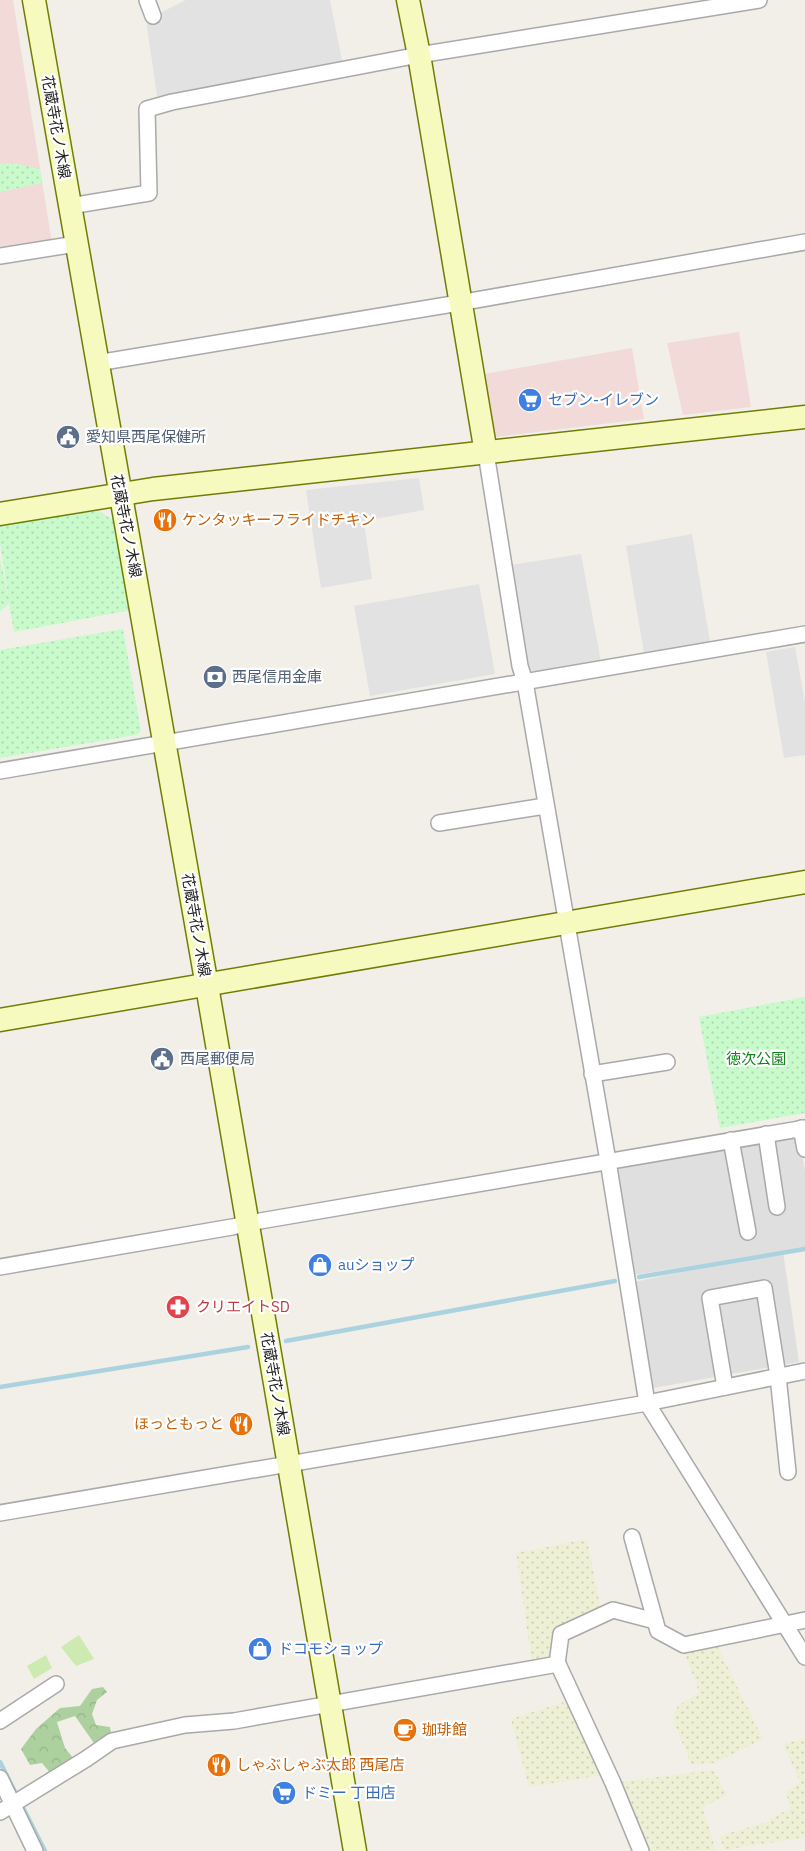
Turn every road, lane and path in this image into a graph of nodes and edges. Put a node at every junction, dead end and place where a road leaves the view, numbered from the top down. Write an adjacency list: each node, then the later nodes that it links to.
1 (34, 0): 7 (street, 花蔵寺花ノ木線)
2 (147, 0): 5 (street)
3 (408, 0): 6 (street)
4 (759, 0): 6 (street)
5 (153, 16)
6 (419, 55): 7 (street); 11 (street)
7 (70, 206): 9 (street, 花蔵寺花ノ木線)
8 (805, 242): 11 (street)
9 (76, 244): 10 (street); 12 (street, 花蔵寺花ノ木線)
10 (0, 256)
11 (459, 303): 12 (street); 14 (street)
12 (97, 363): 15 (street, 花蔵寺花ノ木線)
13 (805, 417): 14 (street)
14 (486, 453): 15 (street); 18 (street)
15 (120, 494): 16 (street); 19 (street, 花蔵寺花ノ木線)
16 (0, 514)
17 (805, 634): 18 (street)
18 (525, 682): 19 (street); 21 (street)
19 (163, 744): 20 (street); 25 (street, 花蔵寺花ノ木線)
20 (0, 771)
21 (545, 806): 22 (street); 24 (street)
22 (439, 823)
23 (805, 882): 24 (street)
24 (566, 924): 25 (street); 28 (street)
25 (207, 986): 26 (street); 35 (street, 花蔵寺花ノ木線)
26 (0, 1020)
27 (667, 1062): 28 (street)
28 (592, 1074): 33 (street)
29 (803, 1128): 30 (street); 32 (street)
30 (766, 1134): 31 (street); 34 (street)
31 (731, 1140): 33 (street); 36 (street)
32 (805, 1149)
33 (608, 1162): 35 (street); 41 (street)
34 (777, 1207)
35 (247, 1224): 37 (street); 42 (street, 花蔵寺花ノ木線)
36 (748, 1232)
37 (0, 1267)
38 (805, 1371): 39 (street)
39 (778, 1376): 40 (street); 40 (street); 43 (street)
40 (725, 1387): 41 (street)
41 (647, 1403): 42 (street); 48 (street)
42 (288, 1463): 44 (street); 52 (street, 花蔵寺花ノ木線)
43 (788, 1472)
44 (0, 1513)
45 (632, 1537): 47 (street)
46 (805, 1620): 48 (street)
47 (655, 1621): 48 (street); 50 (street)
48 (785, 1624): 49 (street)
49 (805, 1657)
50 (557, 1664): 52 (street); 58 (street)
51 (56, 1684): 53 (street)
52 (330, 1704): 55 (street); 57 (street, 花蔵寺花ノ木線)
53 (0, 1721)
54 (0, 1778): 55 (street)
55 (14, 1804): 56 (street)
56 (34, 1851)
57 (355, 1851)
58 (642, 1851)

